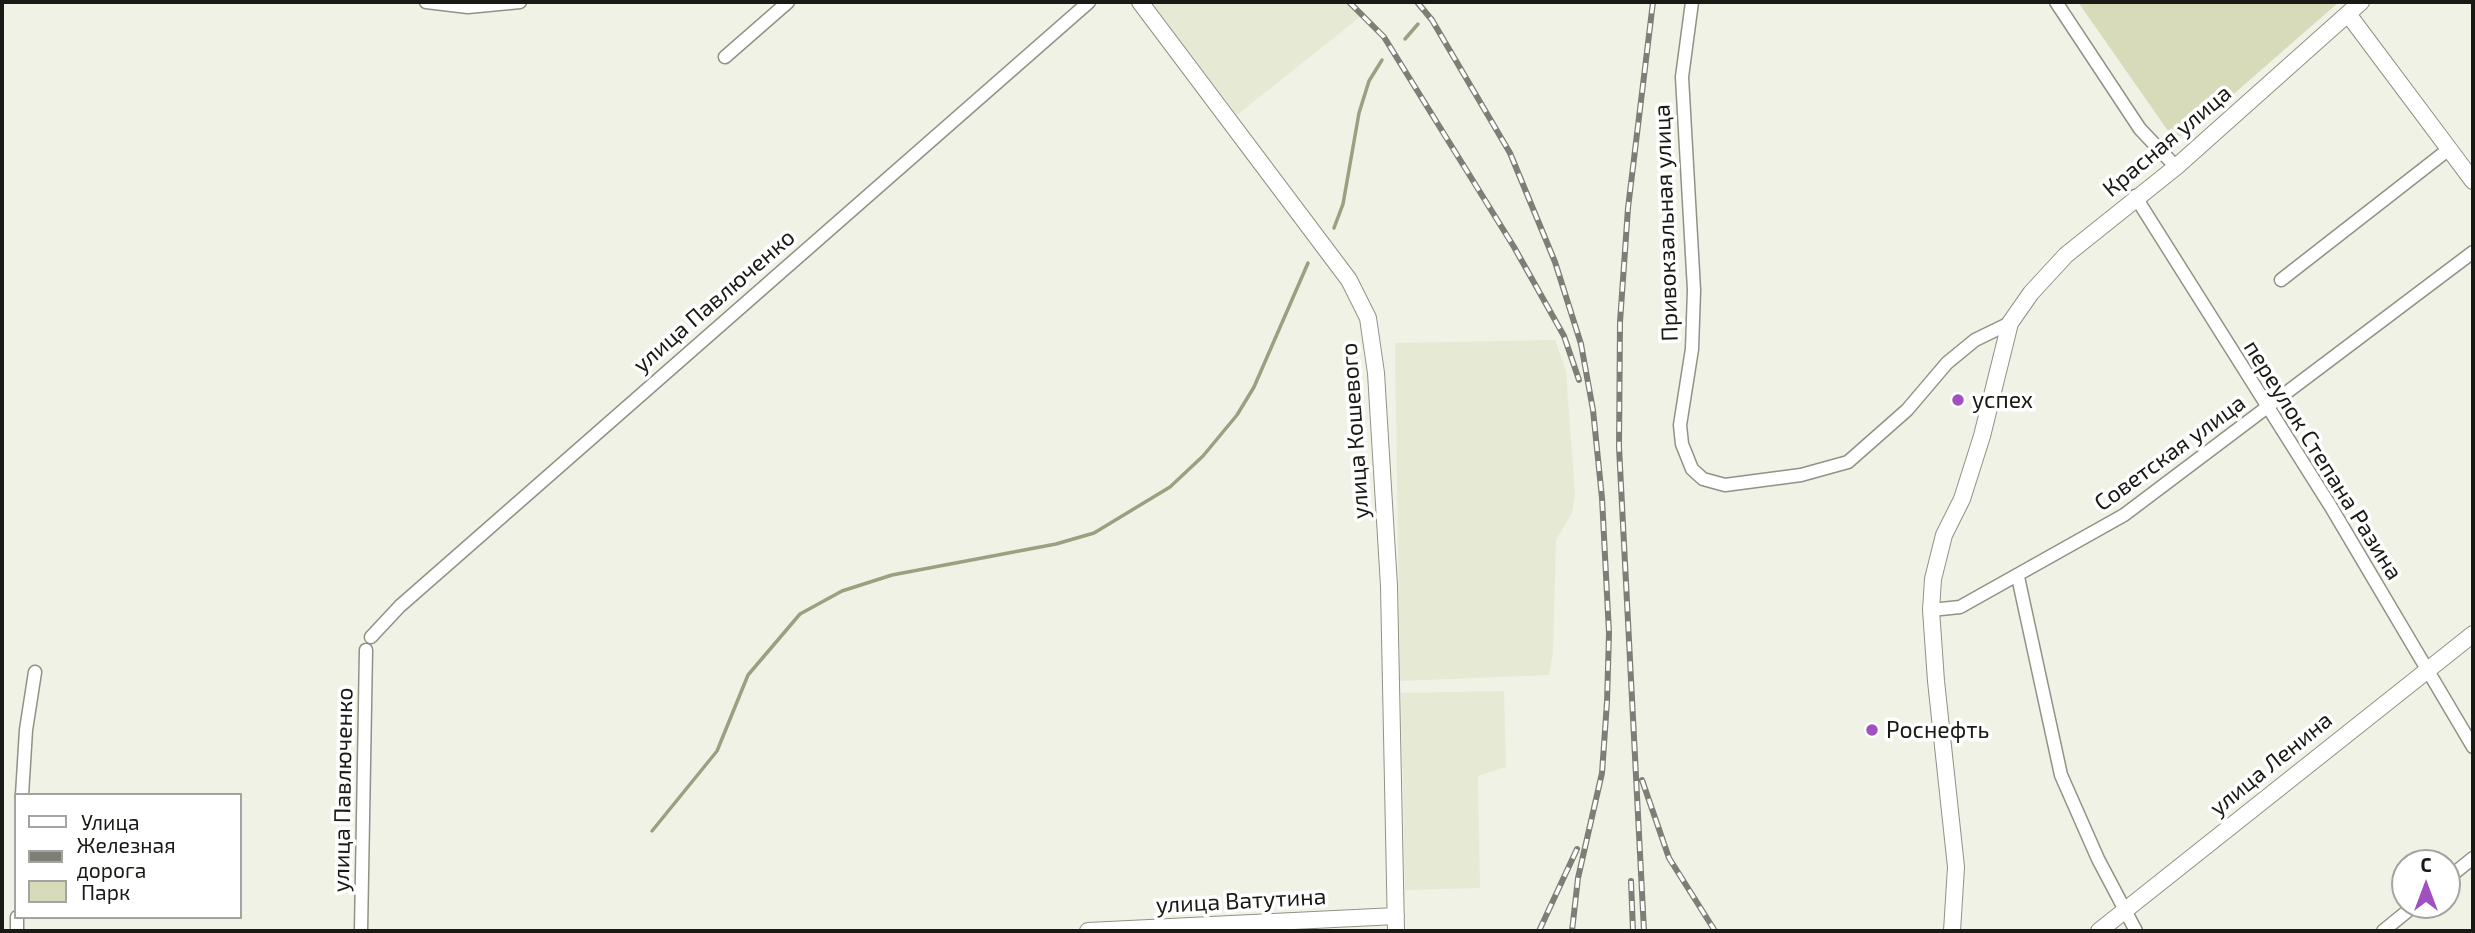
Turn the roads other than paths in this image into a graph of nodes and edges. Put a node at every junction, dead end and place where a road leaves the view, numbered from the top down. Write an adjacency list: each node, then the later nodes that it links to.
1 (426, 2): 2 (street)
2 (520, 2)
3 (788, 2): 10 (street)
4 (1088, 2): 23 (street, улица Павлюченко)
5 (1140, 2): 31 (street, улица Кошевого)
6 (1692, 2): 19 (street, Привокзальная улица)
7 (2056, 2): 12 (street)
8 (2361, 2): 9 (street, Красная улица)
9 (2348, 14): 11 (street); 12 (street, Красная улица)
10 (725, 57)
11 (2449, 149): 13 (street); 16 (street)
12 (2176, 167): 14 (street, Красная улица)
13 (2473, 181)
14 (2136, 196): 17 (street, Красная улица); 18 (street, переулок Степана Разина)
15 (2473, 252): 18 (street, Советская улица)
16 (2281, 280)
17 (2010, 323): 19 (street, Красная улица); 21 (street, Красная улица)
18 (2267, 409): 20 (street, Советская улица); 25 (street, переулок Степана Разина)
19 (1703, 479)
20 (2018, 577): 21 (street, Советская улица); 29 (street)
21 (1931, 610): 34 (street, Красная улица)
22 (2473, 634): 25 (street, улица Ленина)
23 (372, 637)
24 (366, 650): 32 (street, улица Павлюченко)
25 (2426, 669): 27 (street, переулок Степана Разина); 29 (street, улица Ленина)
26 (35, 672): 28 (street)
27 (2473, 747)
28 (22, 793)
29 (2124, 911): 35 (street, улица Ленина); 36 (street)
30 (2398, 919): 37 (street)
31 (1396, 924): 33 (street, улица Ватутина)
32 (361, 931)
33 (1088, 931)
34 (1952, 931)
35 (2099, 931)
36 (2136, 931)
37 (2383, 931)

